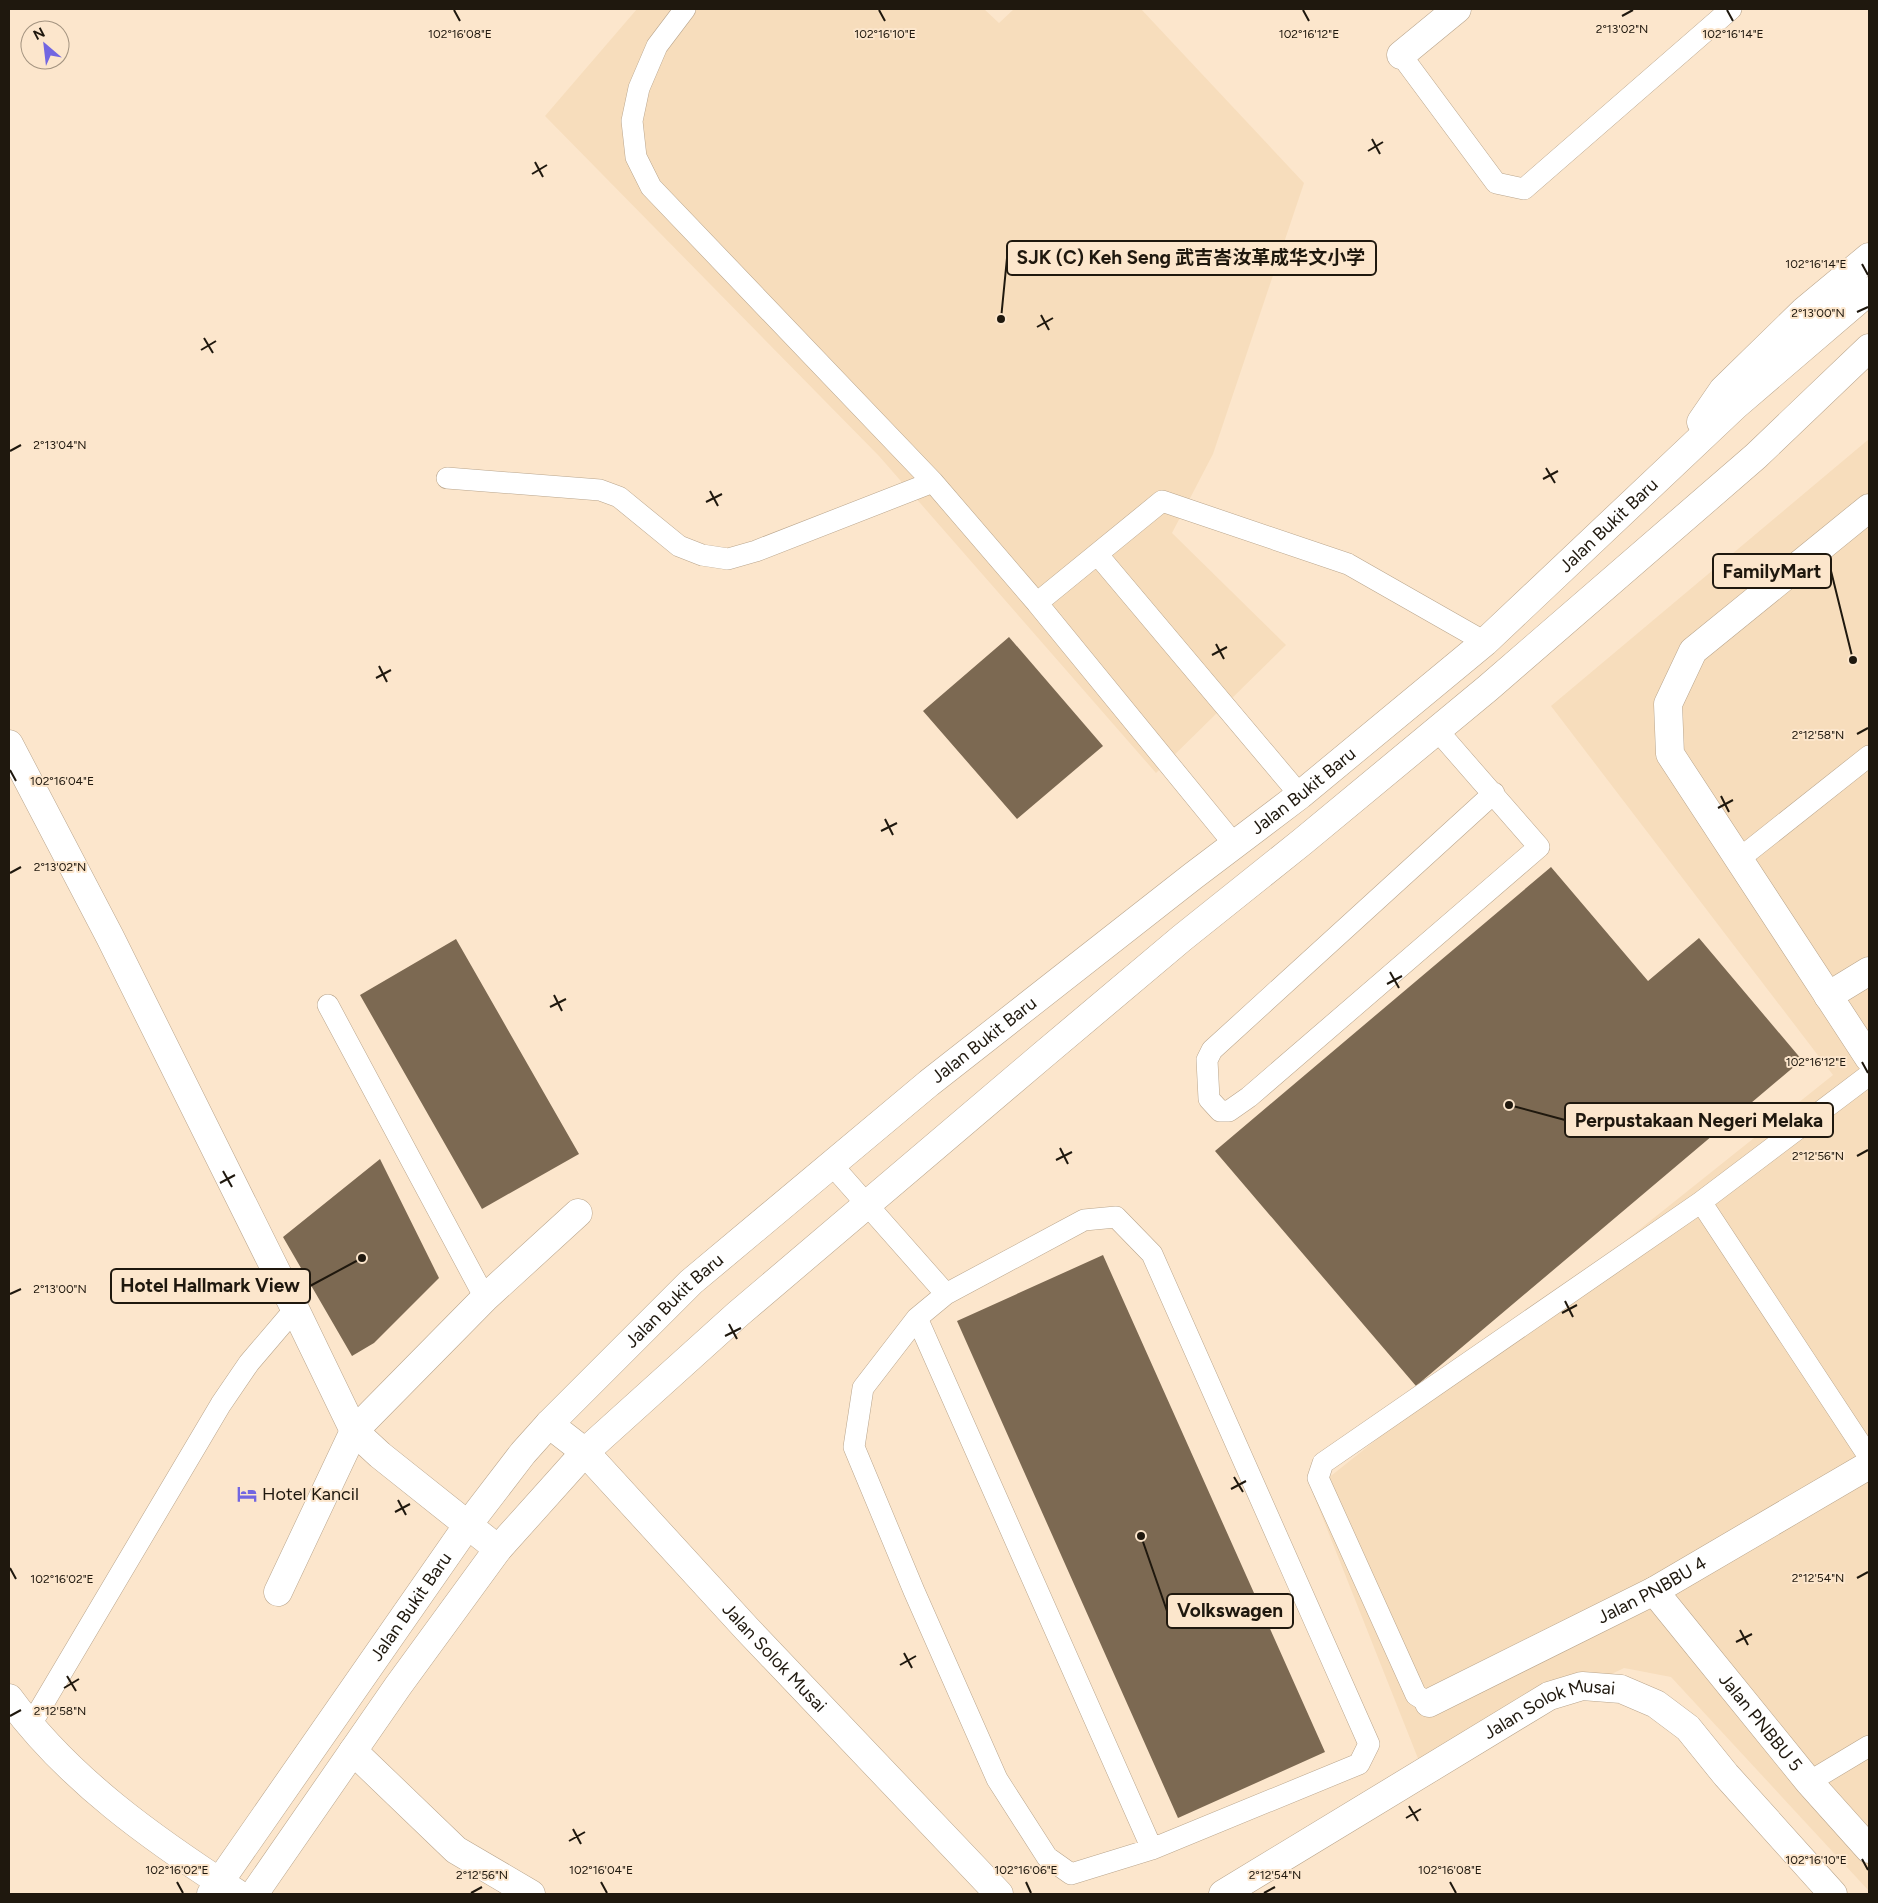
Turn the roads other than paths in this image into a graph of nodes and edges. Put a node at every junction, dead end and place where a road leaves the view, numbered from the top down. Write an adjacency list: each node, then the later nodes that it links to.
1 (685, 9): 12 (lane)
2 (1457, 9): 4 (street)
3 (1731, 9): 4 (lane)
4 (1401, 55)
5 (1869, 257): 10 (street)
6 (1869, 291): 10 (street, Jalan Bukit Baru)
7 (1869, 348): 9 (street, Jalan Bukit Baru)
8 (1869, 366): 9 (street)
9 (1756, 456): 17 (street, Jalan Bukit Baru)
10 (1662, 476): 16 (street, Jalan Bukit Baru)
11 (447, 478): 12 (lane)
12 (933, 482): 15 (lane)
13 (1869, 508): 23 (street)
14 (1097, 554): 15 (lane); 16 (lane); 21 (lane)
15 (1037, 603): 22 (lane)
16 (1485, 642): 21 (street, Jalan Bukit Baru)
17 (1437, 730): 20 (lane); 31 (street, Jalan Bukit Baru)
18 (9, 744): 35 (street)
19 (1869, 756): 23 (lane)
20 (1494, 794): 20 (lane)
21 (1300, 795): 22 (street, Jalan Bukit Baru)
22 (1234, 844): 29 (street, Jalan Bukit Baru)
23 (1739, 858): 25 (street)
24 (1869, 971): 25 (street)
25 (1828, 996): 27 (street)
26 (328, 1005): 34 (lane)
27 (1869, 1058)
28 (1869, 1075): 30 (lane)
29 (832, 1165): 31 (lane); 37 (street, Jalan Bukit Baru)
30 (1701, 1202): 40 (lane); 47 (lane)
31 (867, 1205): 33 (lane); 39 (street, Jalan Bukit Baru)
32 (578, 1213): 34 (street)
33 (946, 1294): 36 (lane); 53 (lane)
34 (485, 1298): 38 (street)
35 (295, 1309): 38 (street); 48 (lane)
36 (917, 1318): 53 (lane); 53 (lane)
37 (549, 1424): 39 (street, Jalan Solok Musai); 42 (street, Jalan Bukit Baru)
38 (354, 1432): 42 (street); 45 (street)
39 (585, 1452): 43 (street, Jalan Bukit Baru); 57 (street, Jalan Solok Musai)
40 (1869, 1457)
41 (1869, 1465): 44 (street, Jalan PNBBU 4)
42 (467, 1526): 43 (street); 54 (street, Jalan Bukit Baru)
43 (498, 1549): 50 (street, Jalan Bukit Baru)
44 (1654, 1591): 47 (street, Jalan PNBBU 4); 51 (street, Jalan PNBBU 5)
45 (278, 1592)
46 (9, 1698): 48 (street)
47 (1429, 1703)
48 (30, 1726): 54 (street)
49 (1869, 1746): 51 (lane)
50 (353, 1751): 55 (street, Jalan Bukit Baru); 56 (street)
51 (1809, 1782): 52 (street, Jalan PNBBU 5)
52 (1869, 1849)
53 (1152, 1850)
54 (223, 1890)
55 (254, 1894)
56 (531, 1894)
57 (999, 1894)
58 (1223, 1894): 59 (street, Jalan Solok Musai)
59 (1833, 1894)

